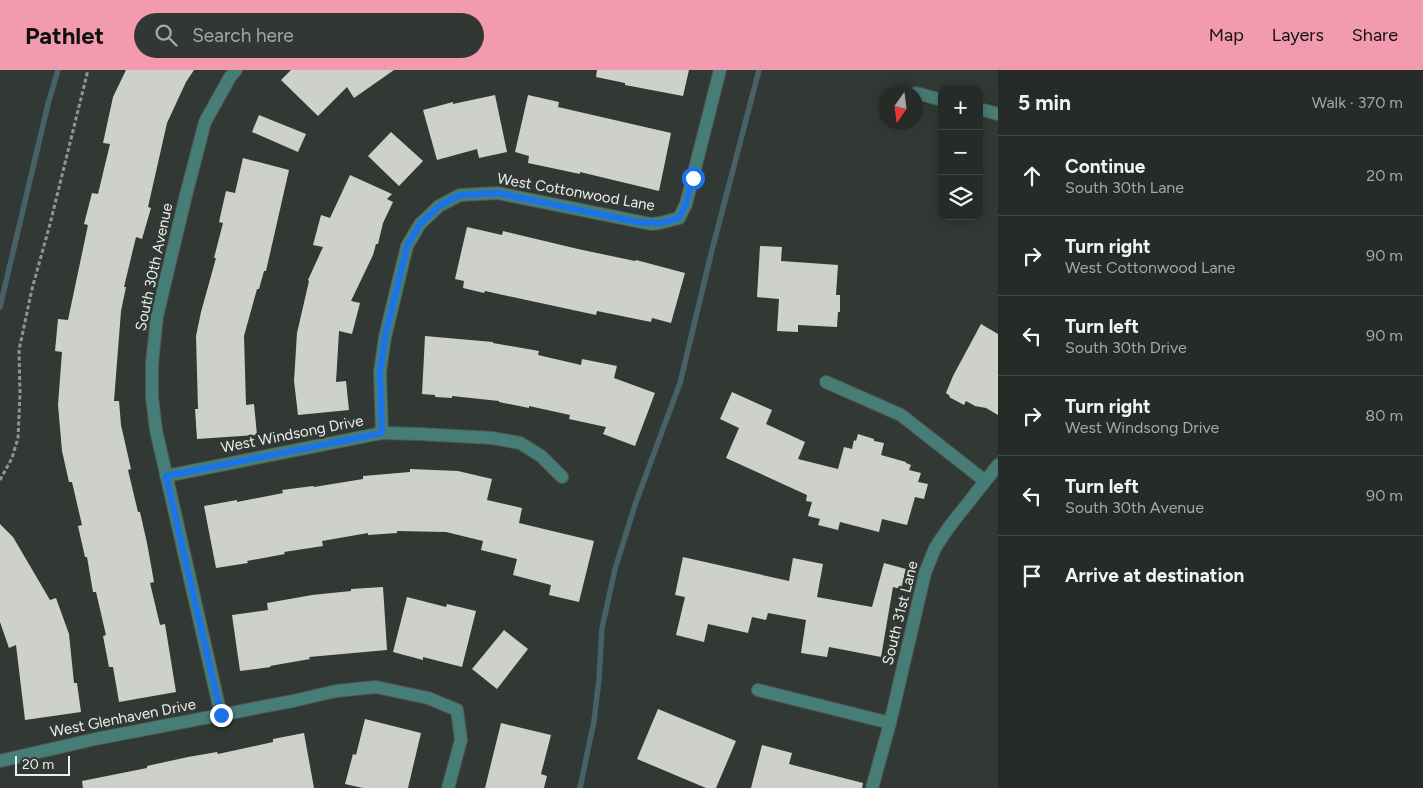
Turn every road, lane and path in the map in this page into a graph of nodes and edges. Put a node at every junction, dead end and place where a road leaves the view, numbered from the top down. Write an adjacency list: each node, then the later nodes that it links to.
1 (88, 70): 13 (path)
2 (236, 70): 11 (street, South 30th Avenue)
3 (720, 70): 9 (street, West Cottonwood Lane)
4 (923, 95): 5 (street)
5 (938, 99)
6 (983, 110): 7 (street)
7 (998, 114)
8 (826, 382): 14 (street)
9 (382, 433): 11 (street, West Windsong Drive); 12 (street, West Windsong Drive)
10 (998, 465): 14 (street, South 31st Lane)
11 (166, 476): 16 (street, South 30th Avenue)
12 (562, 477)
13 (0, 480)
14 (986, 481): 17 (street, South 31st Lane)
15 (758, 690): 17 (street)
16 (221, 715): 18 (street, West Glenhaven Drive); 19 (street, West Glenhaven Drive)
17 (890, 722): 20 (street, South 31st Lane)
18 (0, 761)
19 (448, 788)
20 (872, 788)

